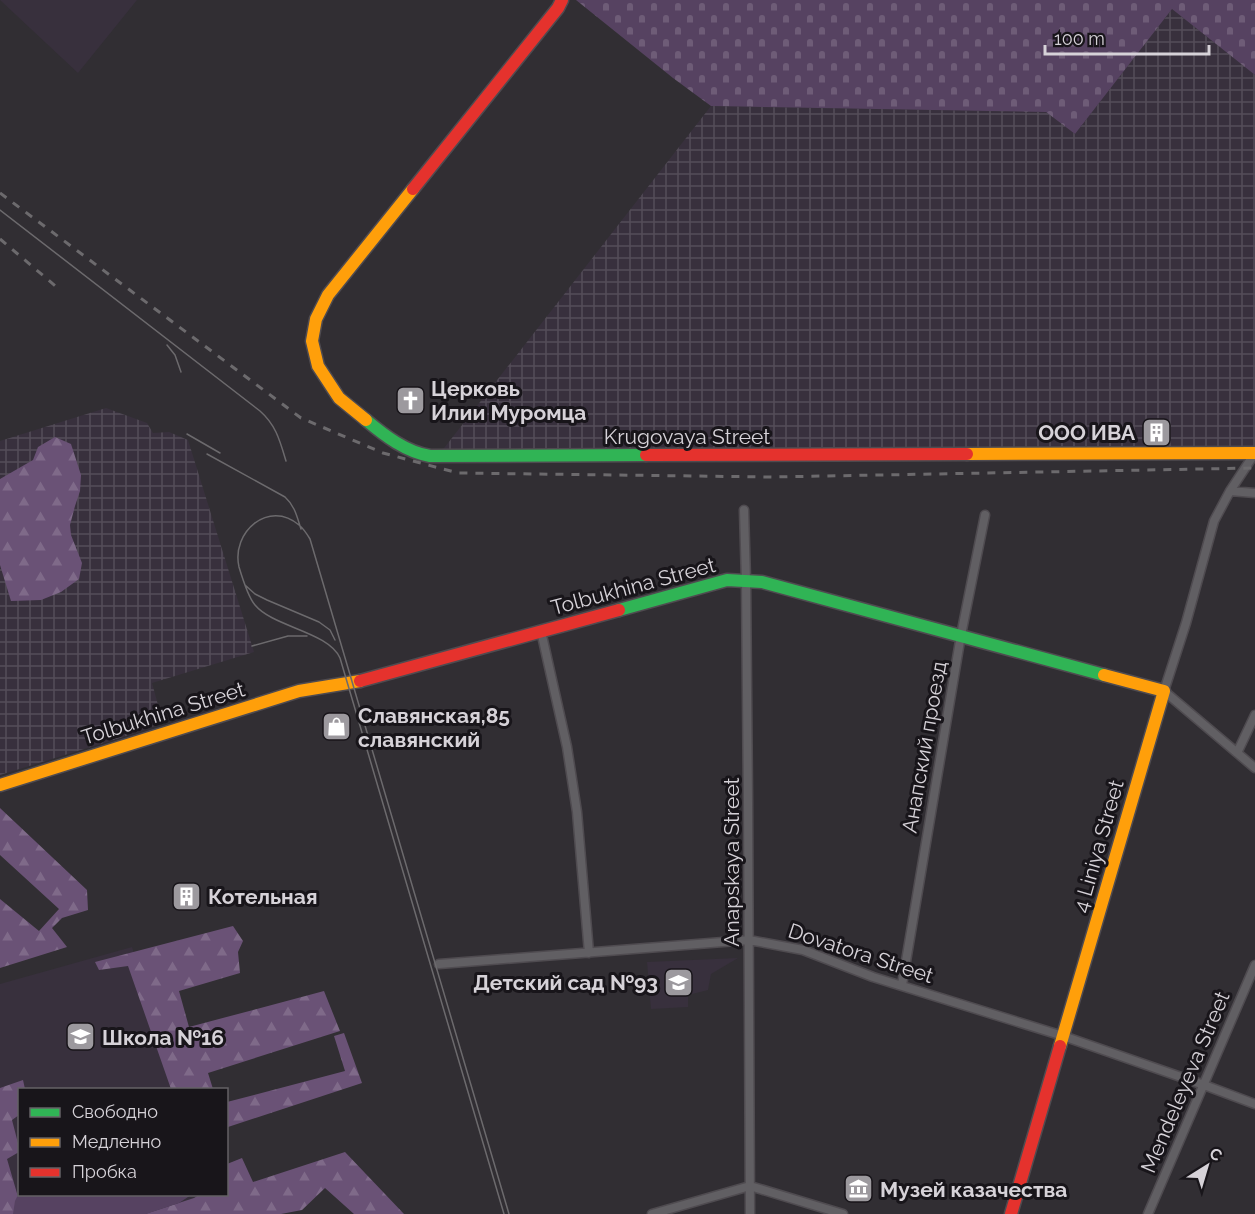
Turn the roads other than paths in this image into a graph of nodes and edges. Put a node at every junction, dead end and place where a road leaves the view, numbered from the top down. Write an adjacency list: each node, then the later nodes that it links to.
1 (562, 0): 2 (street, Krugovaya Street)
2 (1255, 453): 3 (street, 4 Liniya Street)
3 (1230, 491): 4 (street); 10 (street, 4 Liniya Street)
4 (1255, 493)
5 (744, 510): 7 (street, Anapskaya Street)
6 (985, 515): 9 (street, Анапский проезд)
7 (746, 581): 8 (street, Tolbukhina Street); 9 (street, Tolbukhina Street); 15 (street, Anapskaya Street)
8 (540, 631): 14 (street, Tolbukhina Street); 16 (street)
9 (961, 635): 10 (street, Tolbukhina Street); 19 (street, Анапский проезд)
10 (1164, 691): 12 (street, Tolbukhina Street); 20 (street, 4 Liniya Street)
11 (1255, 715): 12 (street)
12 (1237, 753): 13 (street, Tolbukhina Street)
13 (1255, 768)
14 (0, 785)
15 (749, 940): 16 (street, Dovatora Street); 19 (street, Dovatora Street); 23 (street, Anapskaya Street)
16 (589, 953): 17 (street, Dovatora Street)
17 (439, 964)
18 (1255, 965): 21 (street, Mendeleyeva Street)
19 (902, 985): 20 (street, Dovatora Street)
20 (1063, 1036): 21 (street, Dovatora Street); 27 (street, 4 Liniya Street)
21 (1204, 1085): 22 (street, Dovatora Street); 28 (street, Mendeleyeva Street)
22 (1255, 1104)
23 (750, 1186): 24 (street); 25 (street, Anapskaya Street); 26 (street)
24 (652, 1214)
25 (750, 1214)
26 (843, 1214)
27 (1011, 1214)
28 (1148, 1214)

